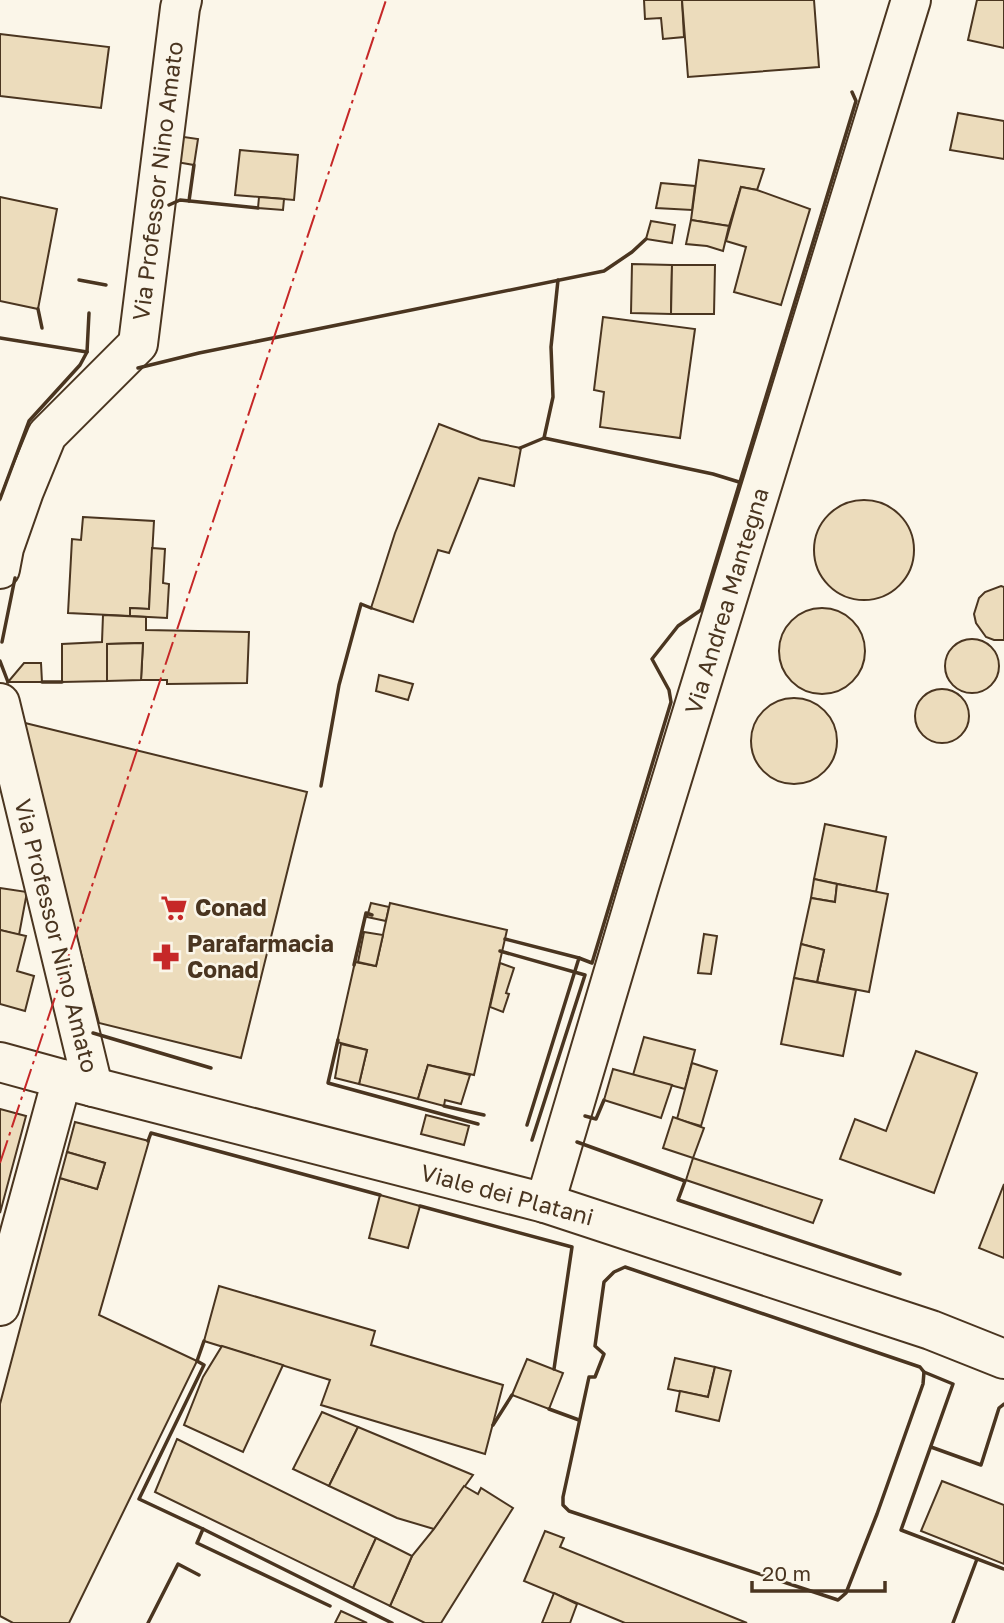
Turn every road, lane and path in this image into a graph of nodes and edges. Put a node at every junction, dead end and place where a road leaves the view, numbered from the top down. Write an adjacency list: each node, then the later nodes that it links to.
1 (182, 0): 3 (street, Via Professor Nino Amato)
2 (911, 0): 7 (street, Via Andrea Mantegna)
3 (0, 569)
4 (0, 703): 6 (street, Via Professor Nino Amato)
5 (0, 1062): 6 (street, Viale dei Platani)
6 (78, 1083): 7 (street, Viale dei Platani); 8 (street)
7 (545, 1203): 9 (street, Viale dei Platani)
8 (0, 1306)
9 (1004, 1359)

